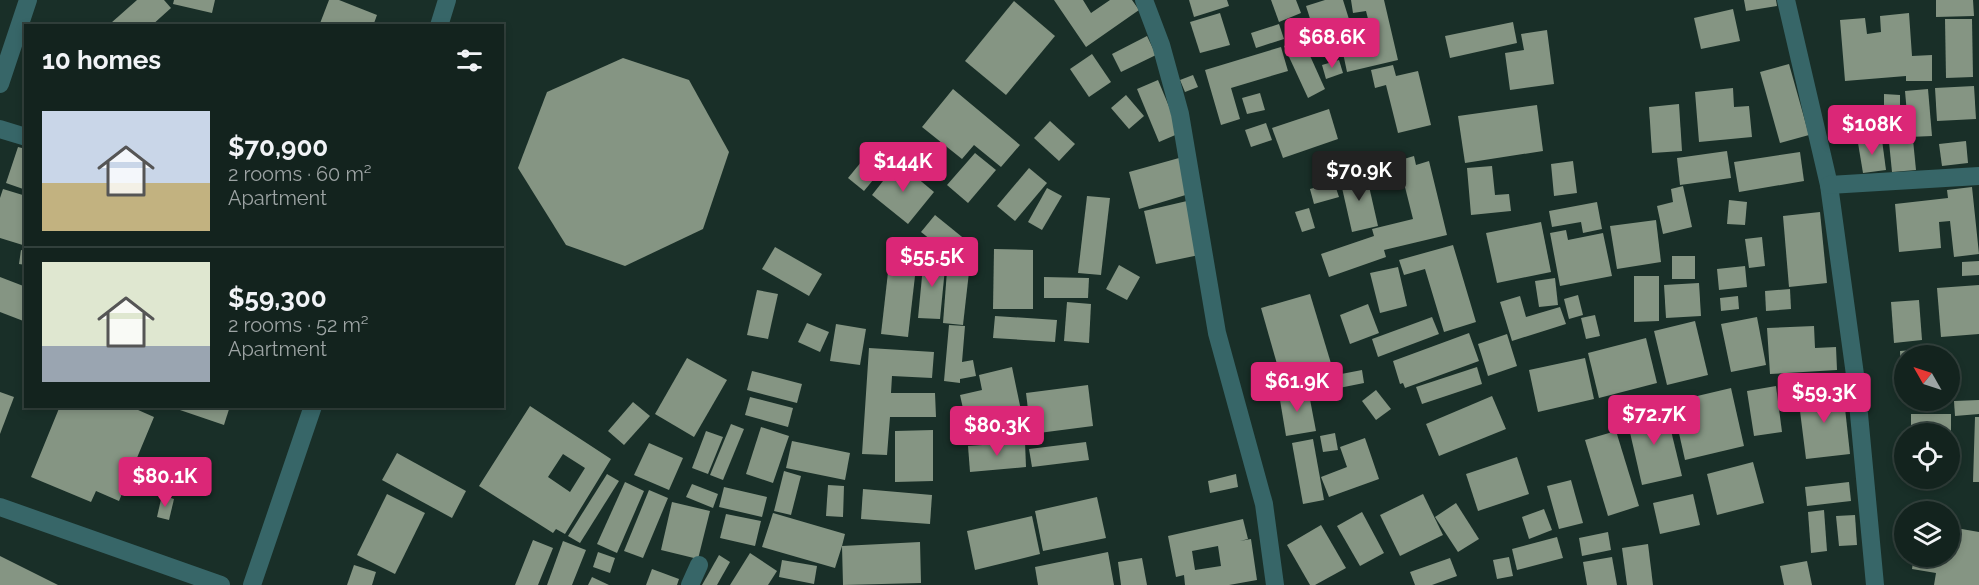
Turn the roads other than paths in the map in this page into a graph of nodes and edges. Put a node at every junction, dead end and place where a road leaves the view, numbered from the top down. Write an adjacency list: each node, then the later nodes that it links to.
1 (28, 0): 6 (street)
2 (447, 0): 5 (street)
3 (1144, 0): 17 (street)
4 (1786, 0): 10 (street)
5 (440, 24)
6 (0, 84)
7 (0, 129): 8 (street)
8 (24, 136)
9 (1979, 176): 10 (street)
10 (1829, 185): 18 (street)
11 (312, 408): 15 (street)
12 (0, 507): 14 (street)
13 (699, 565): 16 (street)
14 (221, 585)
15 (252, 585)
16 (690, 585)
17 (1275, 585)
18 (1875, 585)

